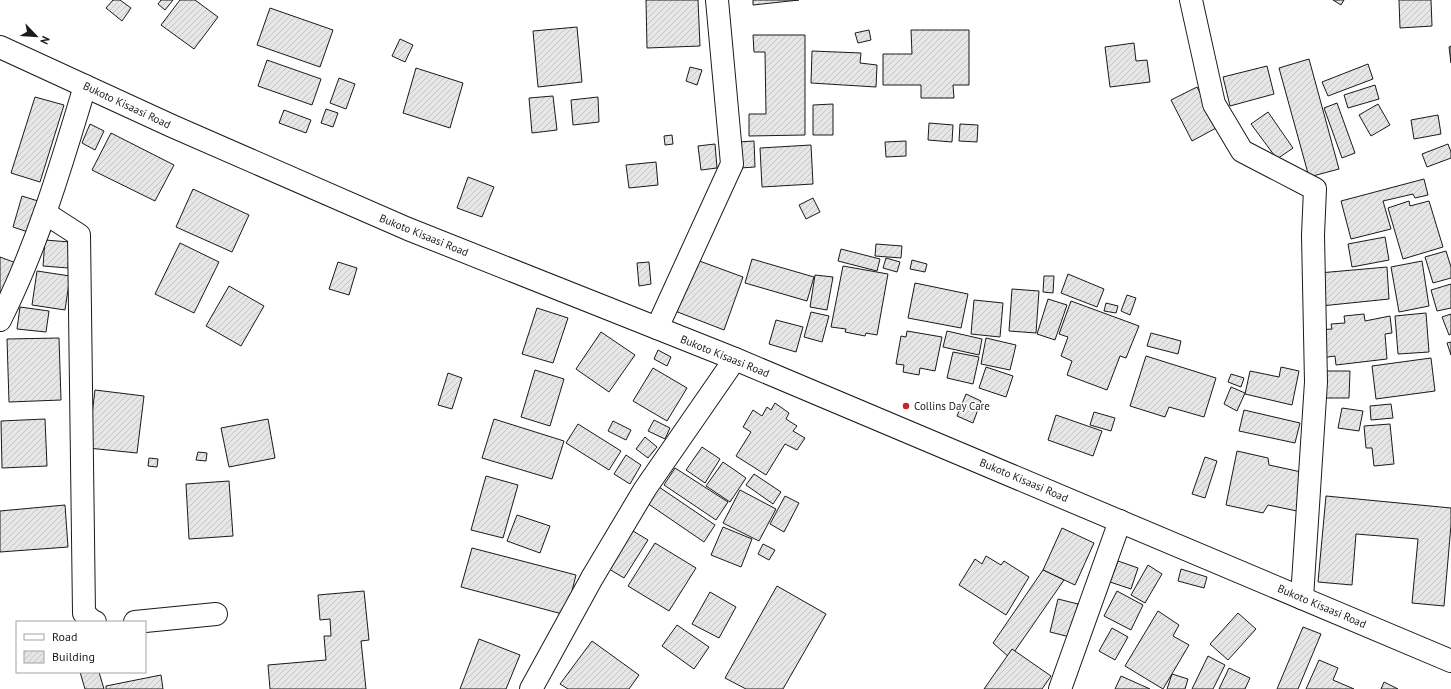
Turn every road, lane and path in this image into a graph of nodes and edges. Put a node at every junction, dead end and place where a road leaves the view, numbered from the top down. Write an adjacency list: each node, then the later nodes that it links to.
1 (717, 0): 7 (street)
2 (1191, 0): 10 (street)
3 (0, 47): 4 (street, Bukoto Kisaasi Road)
4 (85, 86): 5 (street); 7 (street, Bukoto Kisaasi Road)
5 (46, 213): 6 (street); 12 (street)
6 (0, 320)
7 (656, 328): 8 (street, Bukoto Kisaasi Road)
8 (736, 360): 9 (street, Bukoto Kisaasi Road); 15 (street)
9 (1120, 521): 10 (street, Bukoto Kisaasi Road); 16 (street)
10 (1302, 598): 14 (street, Bukoto Kisaasi Road)
11 (216, 614): 13 (street)
12 (92, 621)
13 (145, 621)
14 (1451, 660)
15 (531, 689)
16 (1060, 689)

